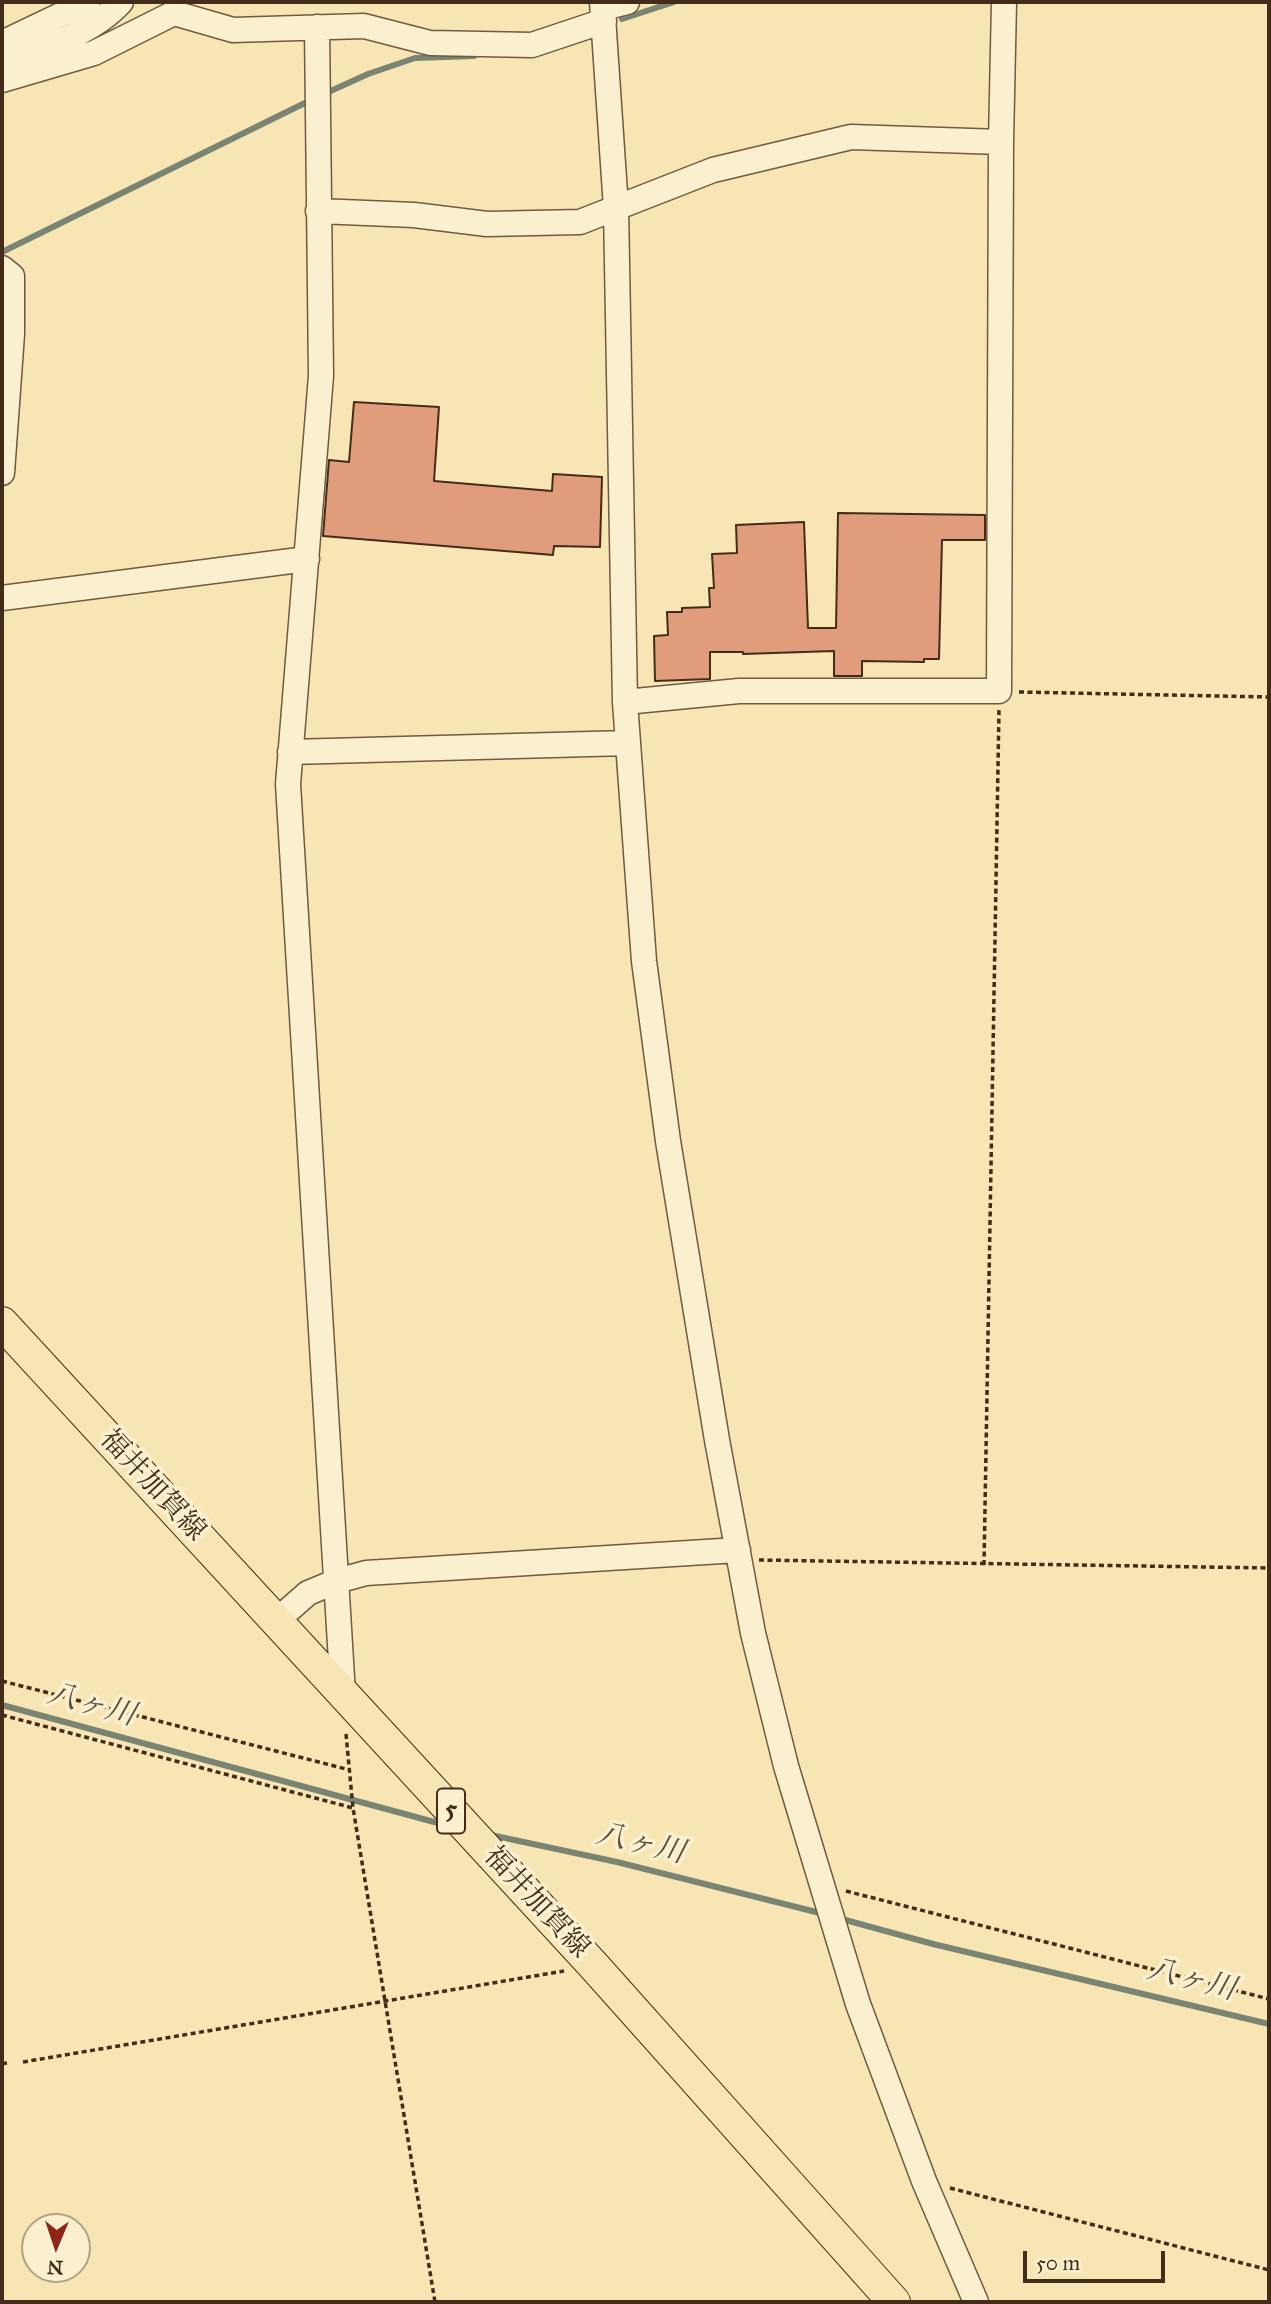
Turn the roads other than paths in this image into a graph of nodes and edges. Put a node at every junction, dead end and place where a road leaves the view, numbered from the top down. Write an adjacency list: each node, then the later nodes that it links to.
1 (88, 2): 7 (street)
2 (121, 2): 8 (street)
3 (627, 2): 5 (street)
4 (1004, 2): 10 (street)
5 (603, 10): 6 (street); 11 (street)
6 (317, 27): 9 (street); 12 (street)
7 (2, 43)
8 (2, 63)
9 (2, 80)
10 (1001, 142): 11 (street); 17 (street)
11 (616, 208): 12 (street); 17 (street)
12 (318, 211): 15 (street)
13 (2, 268): 14 (street)
14 (2, 473)
15 (307, 559): 16 (street); 19 (street)
16 (2, 598)
17 (625, 702): 18 (street)
18 (628, 743): 19 (street); 21 (street)
19 (290, 752): 22 (street)
20 (7, 1326): 23 (main road, 福井加賀線 / 5)
21 (738, 1554): 22 (street); 26 (street)
22 (337, 1581): 23 (street); 24 (street)
23 (276, 1621): 24 (main road, 福井加賀線 / 5)
24 (343, 1694): 25 (main road, 福井加賀線 / 5)
25 (894, 2302)
26 (976, 2302)

